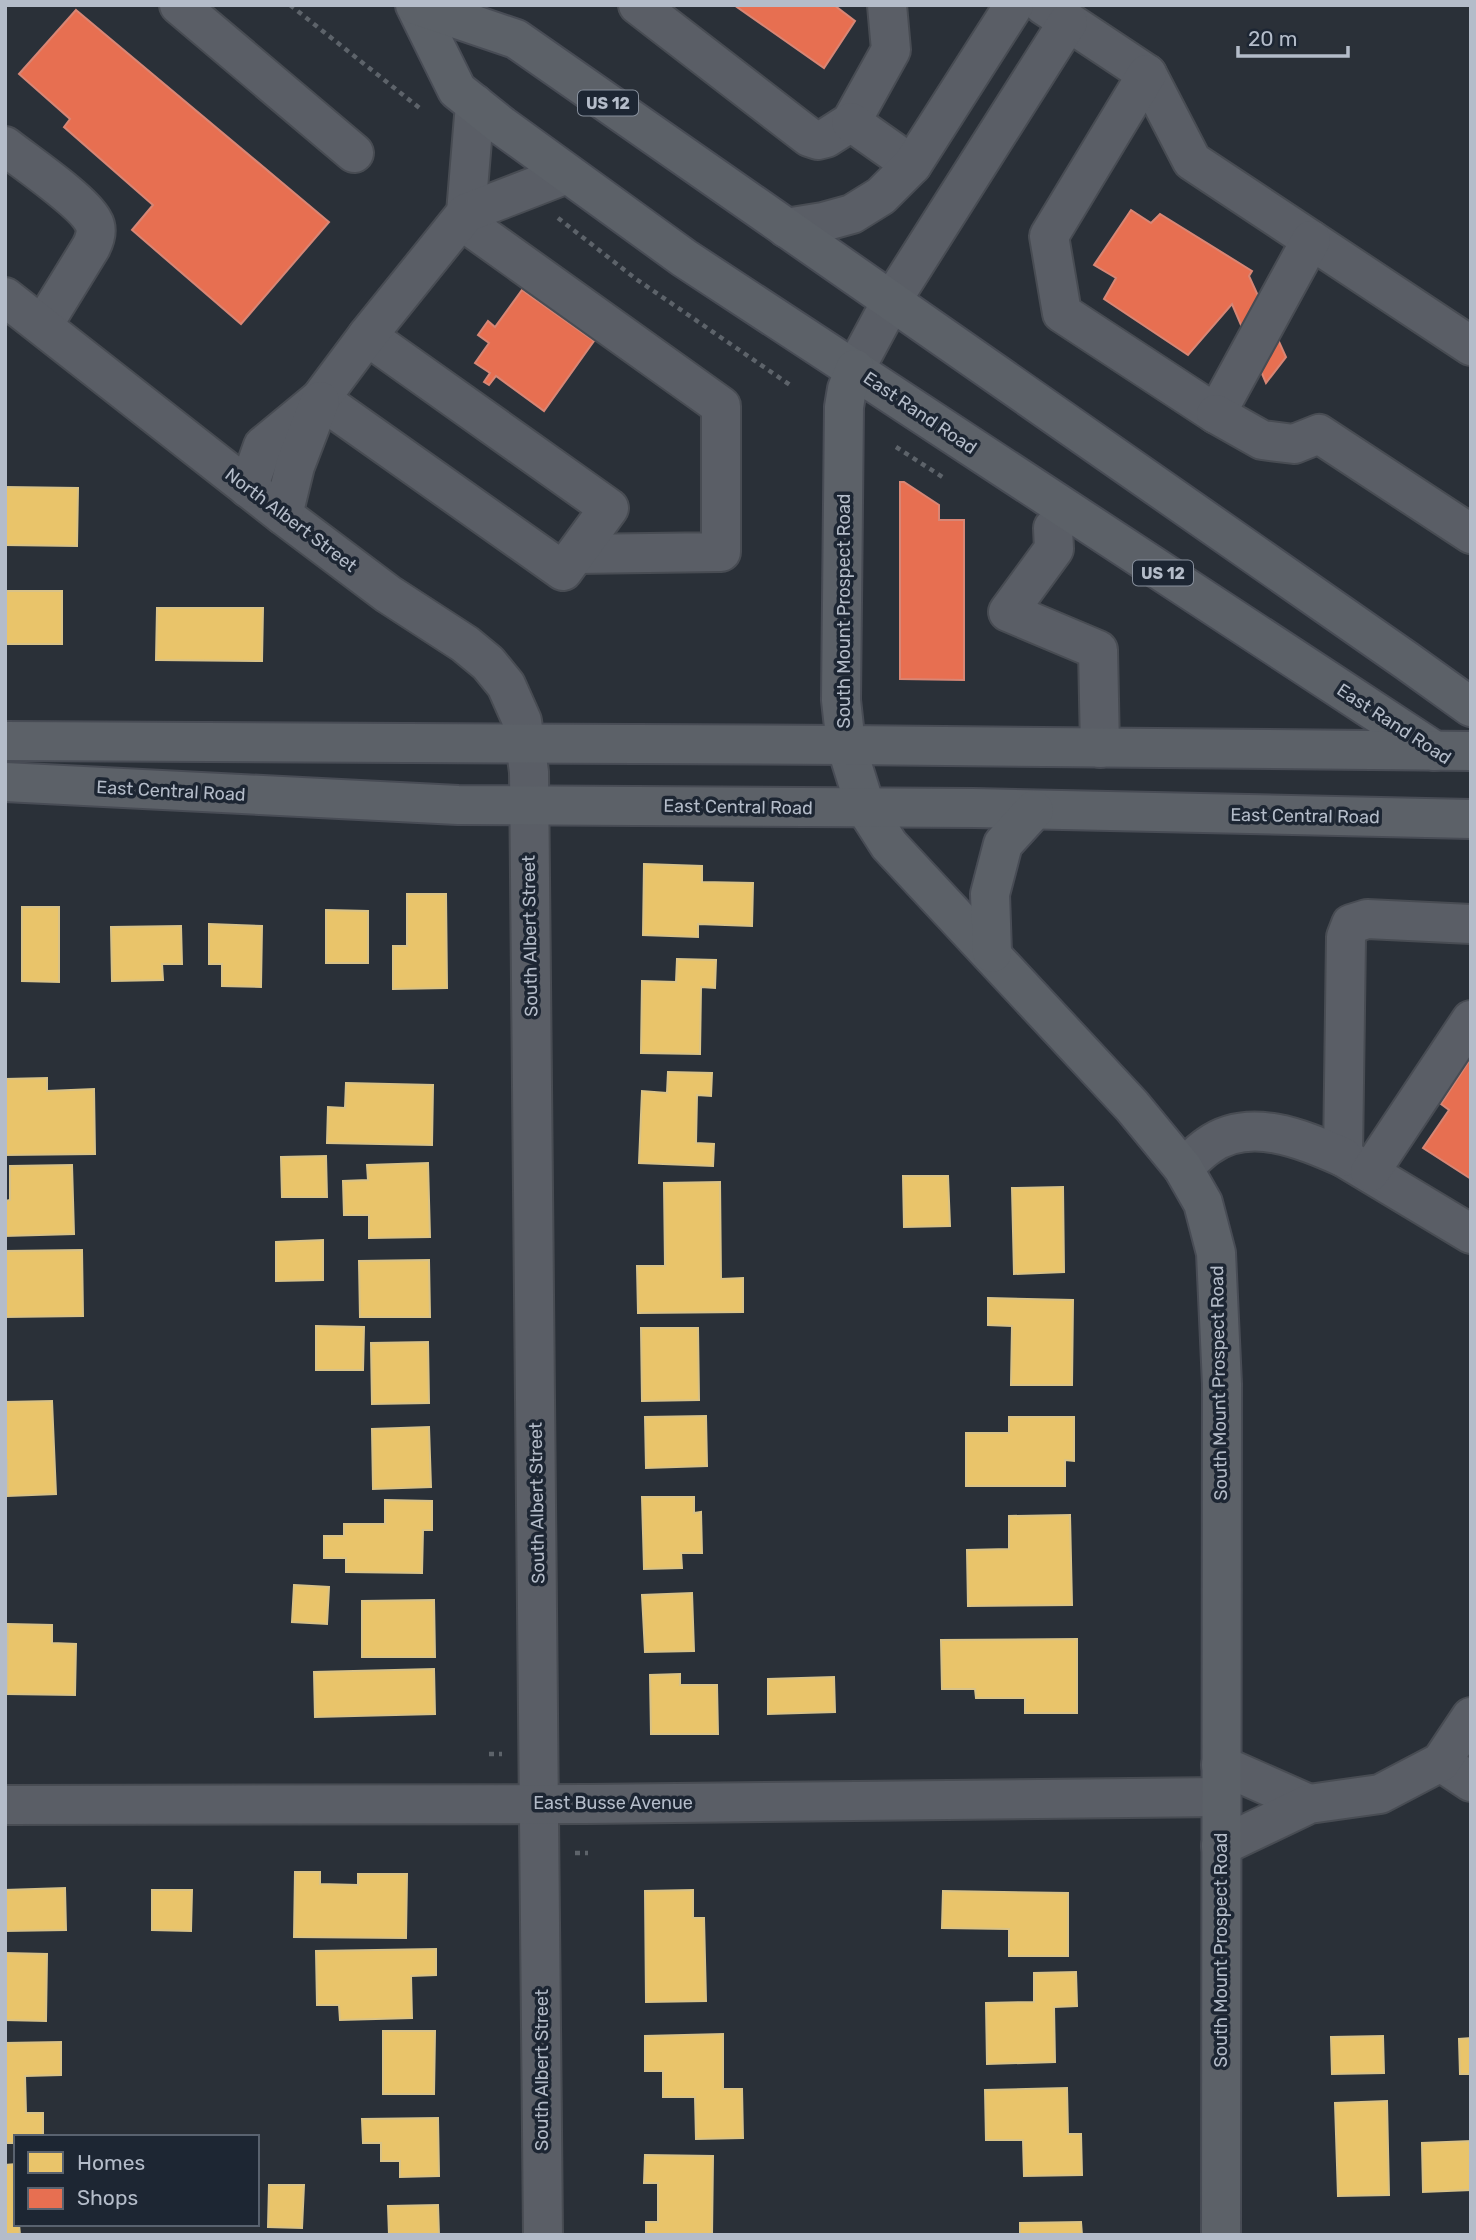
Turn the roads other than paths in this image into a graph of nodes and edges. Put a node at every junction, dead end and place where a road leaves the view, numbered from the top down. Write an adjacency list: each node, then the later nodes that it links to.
1 (179, 5): 10 (street)
2 (416, 5): 7 (main road, East Rand Road / US 12); 14 (main road, East Rand Road / US 12)
3 (887, 5): 8 (street)
4 (647, 8): 8 (street)
5 (1044, 9): 6 (street); 11 (street); 17 (street)
6 (1147, 74): 15 (street); 23 (street)
7 (475, 104): 12 (main road, East Rand Road / US 12); 13 (street)
8 (851, 122): 11 (street)
9 (5, 146): 18 (street)
10 (354, 153)
11 (912, 165): 14 (street)
12 (567, 174): 13 (street); 21 (main road, East Rand Road / US 12)
13 (464, 216): 19 (street); 28 (street)
14 (786, 228): 17 (main road, East Rand Road / US 12)
15 (1311, 240): 20 (street); 23 (street)
16 (5, 297): 18 (street, North Albert Street)
17 (892, 300): 21 (street); 29 (main road, East Rand Road / US 12)
18 (43, 325): 24 (street, North Albert Street)
19 (367, 336): 22 (street); 28 (street)
20 (1471, 346)
21 (855, 369): 31 (main road, South Mount Prospect Road); 33 (main road, East Rand Road / US 12)
22 (320, 399): 24 (street); 25 (street); 28 (street)
23 (1216, 414): 27 (street)
24 (247, 488): 25 (street, North Albert Street)
25 (283, 515): 34 (street, North Albert Street)
26 (1054, 528): 32 (street)
27 (1471, 534)
28 (576, 554)
29 (1471, 707)
30 (5, 741): 34 (main road, East Central Road)
31 (846, 745): 32 (main road, East Central Road); 34 (main road, East Central Road); 37 (main road, South Mount Prospect Road)
32 (1100, 748): 33 (main road, East Central Road)
33 (1453, 751): 35 (main road, East Rand Road / US 12)
34 (528, 774): 36 (main road, East Central Road); 37 (main road, East Central Road); 49 (street, South Albert Street)
35 (1471, 774)
36 (5, 782)
37 (866, 809): 38 (main road, East Central Road); 41 (main road, South Mount Prospect Road)
38 (1034, 810): 39 (main road, East Central Road); 41 (main road)
39 (1471, 819)
40 (1471, 924): 43 (street)
41 (992, 953): 44 (main road, South Mount Prospect Road)
42 (1471, 1020): 43 (street)
43 (1356, 1164): 44 (street); 45 (street)
44 (1183, 1168): 48 (main road, South Mount Prospect Road)
45 (1467, 1229)
46 (1471, 1717): 47 (street)
47 (1456, 1772): 50 (street)
48 (1221, 1781): 49 (street, East Busse Avenue); 50 (street); 52 (main road, South Mount Prospect Road)
49 (540, 1804): 51 (street, East Busse Avenue); 53 (street, South Albert Street)
50 (1309, 1804): 52 (street)
51 (5, 1805)
52 (1221, 1846): 54 (main road, South Mount Prospect Road)
53 (543, 2235)
54 (1221, 2235)

